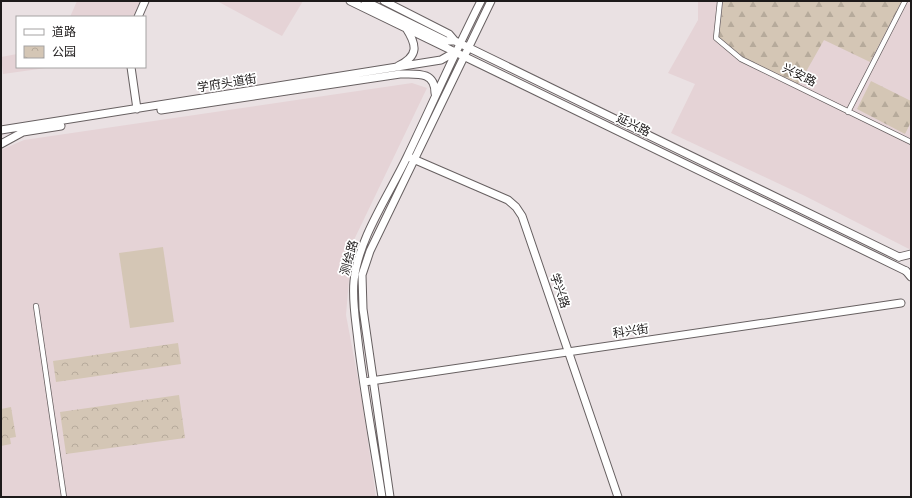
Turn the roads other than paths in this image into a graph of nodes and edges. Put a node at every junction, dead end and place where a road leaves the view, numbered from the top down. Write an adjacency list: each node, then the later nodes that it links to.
1 (145, 1): 9 (main road)
2 (350, 1): 10 (main road, 延兴路)
3 (365, 1): 11 (main road)
4 (384, 1): 11 (main road, 延兴路)
5 (481, 1): 11 (main road, 测绘路)
6 (491, 1): 12 (main road, 测绘路)
7 (720, 1): 19 (street, 兴安路)
8 (905, 1): 19 (street)
9 (138, 16)
10 (406, 28): 13 (main road, 延兴路); 16 (main road)
11 (457, 42): 12 (main road, 延兴路); 13 (main road, 测绘路)
12 (469, 47): 14 (main road, 测绘路); 25 (main road, 延兴路)
13 (455, 52): 14 (main road, 延兴路); 16 (main road, 学府头道街); 17 (main road, 测绘路)
14 (465, 56): 24 (main road, 测绘路); 26 (main road, 延兴路)
15 (131, 68): 18 (main road)
16 (390, 69): 18 (main road, 学府头道街)
17 (435, 96): 22 (main road, 学府头道街); 23 (main road, 测绘路)
18 (138, 109): 20 (main road, 学府头道街)
19 (848, 112): 21 (street, 兴安路)
20 (1, 128)
21 (911, 142)
22 (1, 144)
23 (408, 156): 24 (main road, 学兴路); 31 (main road, 测绘路)
24 (415, 160): 29 (main road, 学兴路); 30 (main road, 测绘路)
25 (911, 254)
26 (909, 274)
27 (901, 303): 29 (main road, 科兴街)
28 (36, 306): 32 (street)
29 (569, 352): 30 (main road, 科兴街); 35 (main road, 学兴路)
30 (373, 380): 31 (main road, 科兴街); 34 (main road, 测绘路)
31 (364, 382): 33 (main road, 测绘路)
32 (64, 497)
33 (382, 497)
34 (390, 497)
35 (618, 497)

